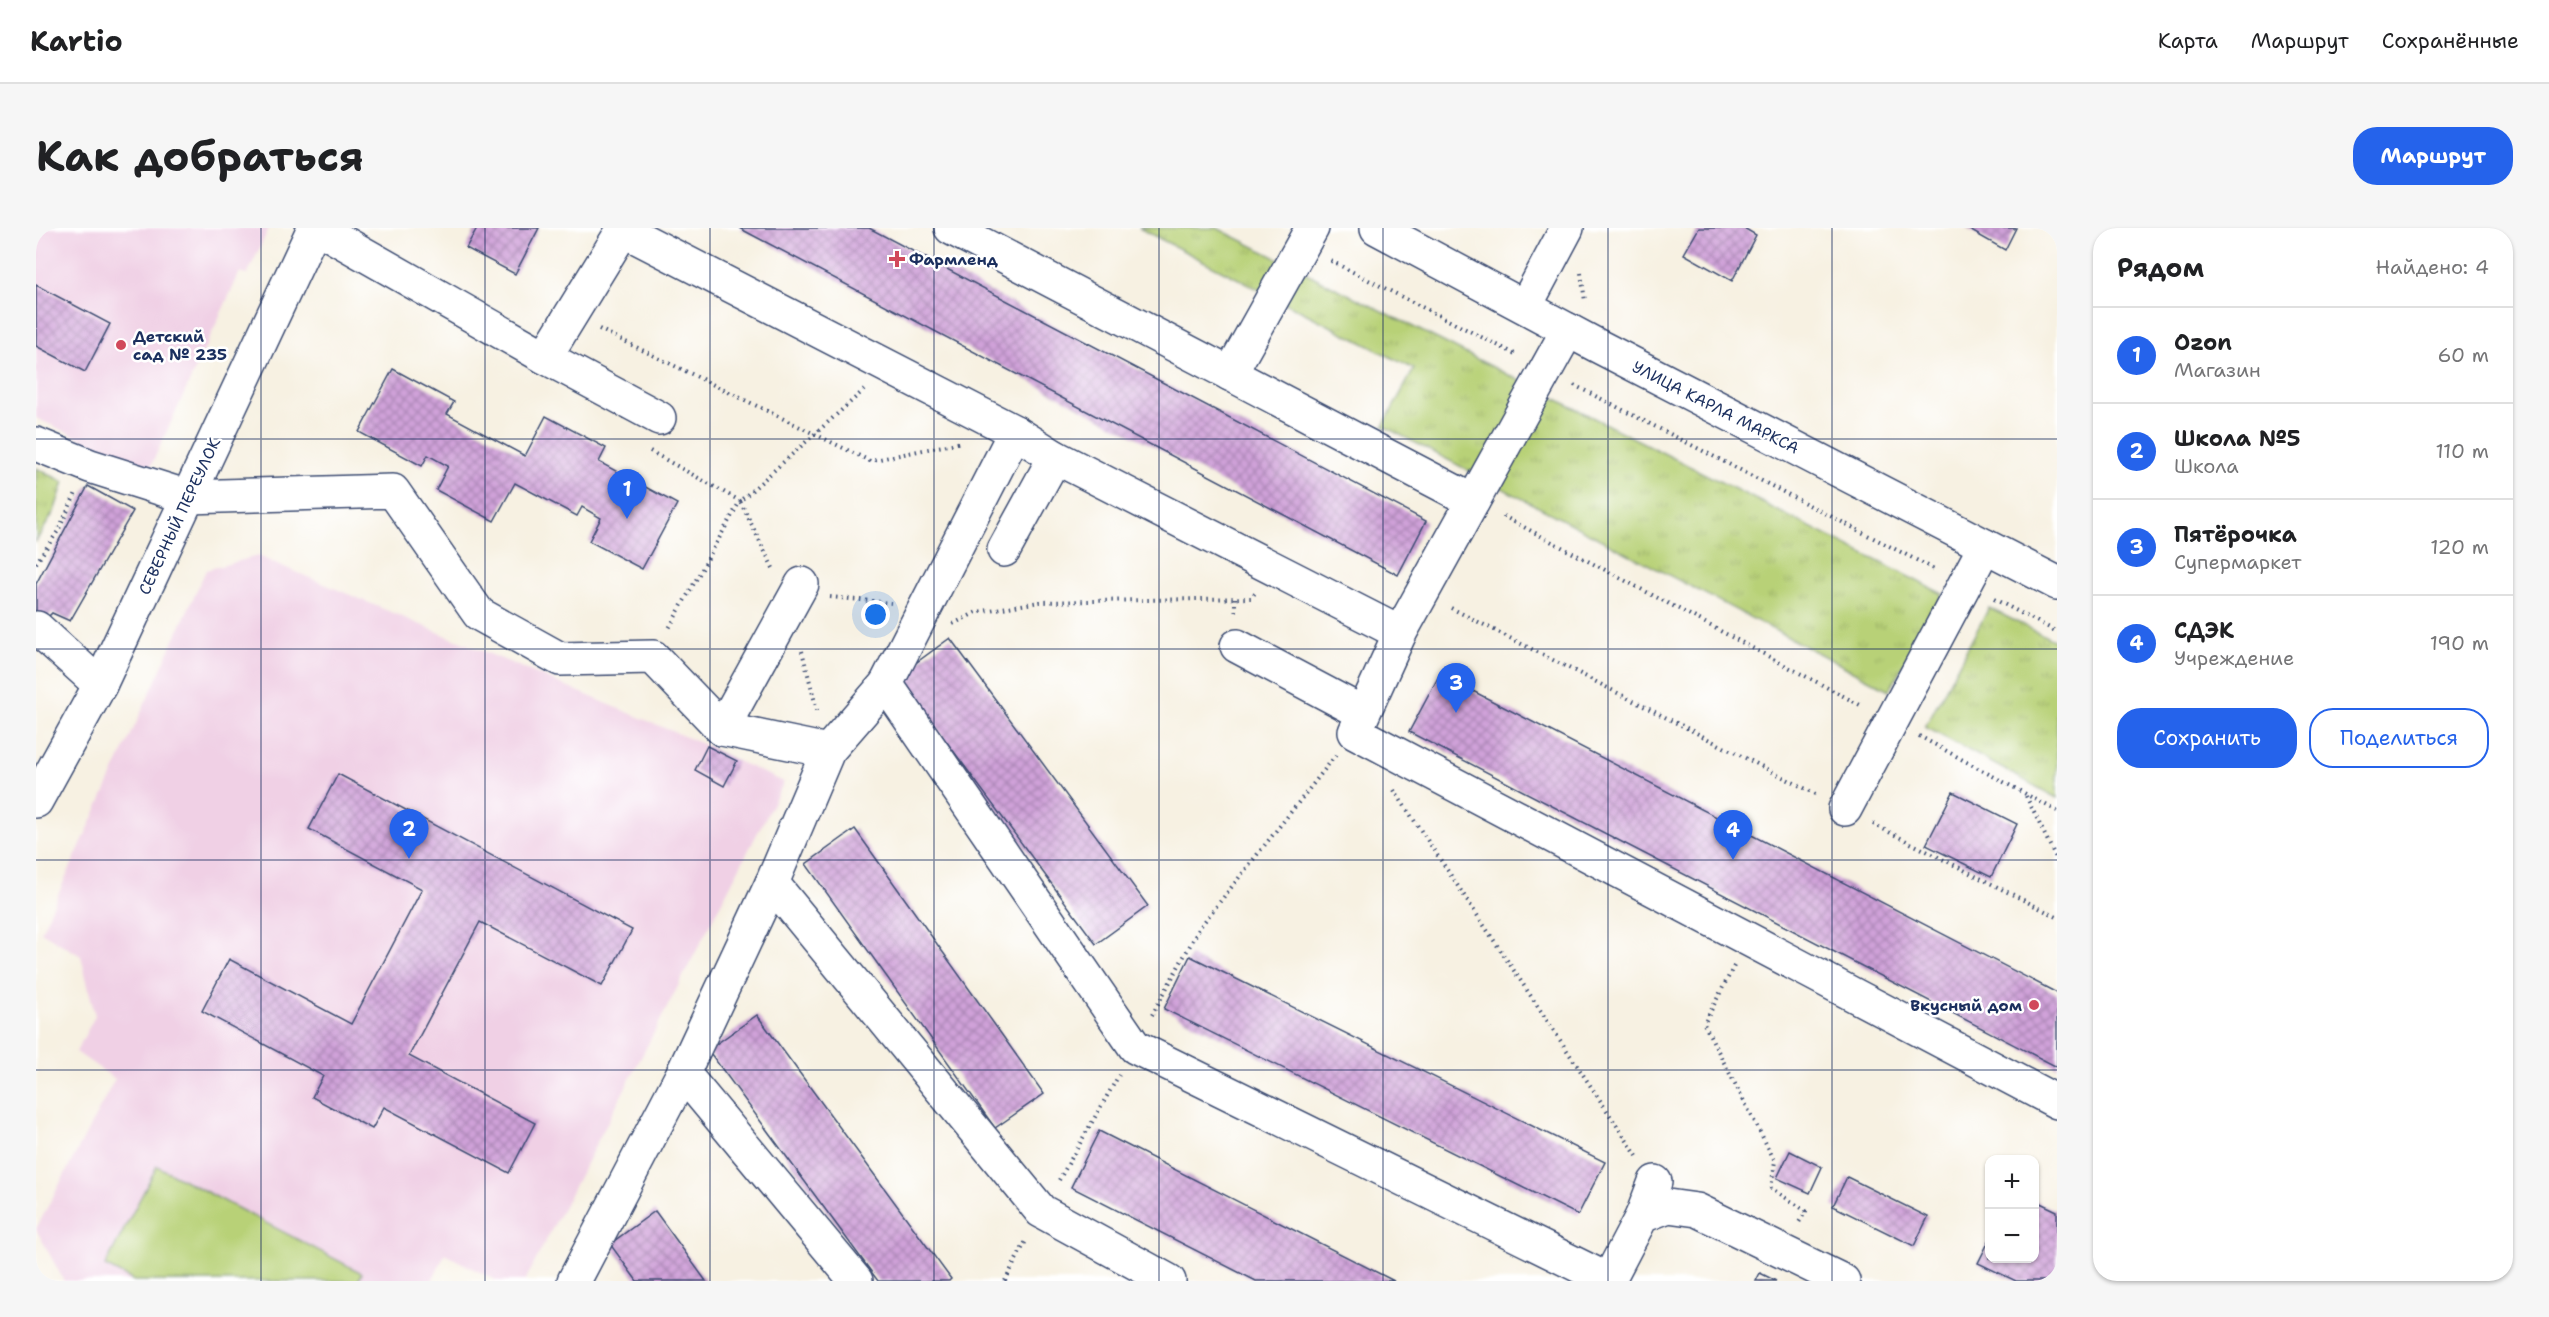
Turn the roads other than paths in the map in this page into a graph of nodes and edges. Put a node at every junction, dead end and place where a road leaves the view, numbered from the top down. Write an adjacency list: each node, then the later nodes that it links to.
1 (316, 228): 8 (street); 14 (street, СЕВЕРНЫЙ ПЕРЕУЛОК)
2 (951, 228): 9 (street)
3 (1377, 228): 6 (street, УЛИЦА КАРЛА МАРКСА)
4 (1556, 232): 6 (street)
5 (1307, 237): 9 (street)
6 (1526, 305): 7 (street, УЛИЦА КАРЛА МАРКСА)
7 (1568, 330): 15 (street); 16 (street, УЛИЦА КАРЛА МАРКСА)
8 (545, 357): 10 (street); 11 (street)
9 (1230, 374): 15 (street)
10 (659, 418)
11 (1016, 432): 13 (street); 23 (street)
12 (36, 444): 14 (street)
13 (1055, 457): 17 (street); 21 (street)
14 (188, 497): 24 (street, СЕВЕРНЫЙ ПЕРЕУЛОК); 26 (street)
15 (1473, 501): 21 (street)
16 (1985, 546): 18 (street, УЛИЦА КАРЛА МАРКСА); 29 (street)
17 (1004, 550)
18 (2057, 583)
19 (799, 589): 26 (street)
20 (37, 628): 24 (street)
21 (1400, 633): 25 (street)
22 (1237, 646): 25 (street)
23 (886, 684): 27 (street); 36 (street)
24 (100, 685): 28 (street, СЕВЕРНЫЙ ПЕРЕУЛОК)
25 (1359, 722): 32 (street)
26 (722, 729): 27 (street)
27 (828, 751): 30 (street)
28 (36, 801)
29 (1845, 809)
30 (772, 883): 31 (street); 38 (street)
31 (683, 1073): 35 (street); 37 (street)
32 (2057, 1102)
33 (1655, 1182): 34 (street)
34 (1642, 1216): 36 (street); 39 (street)
35 (588, 1273)
36 (1608, 1280)
37 (856, 1281)
38 (1170, 1281)
39 (1843, 1281)

